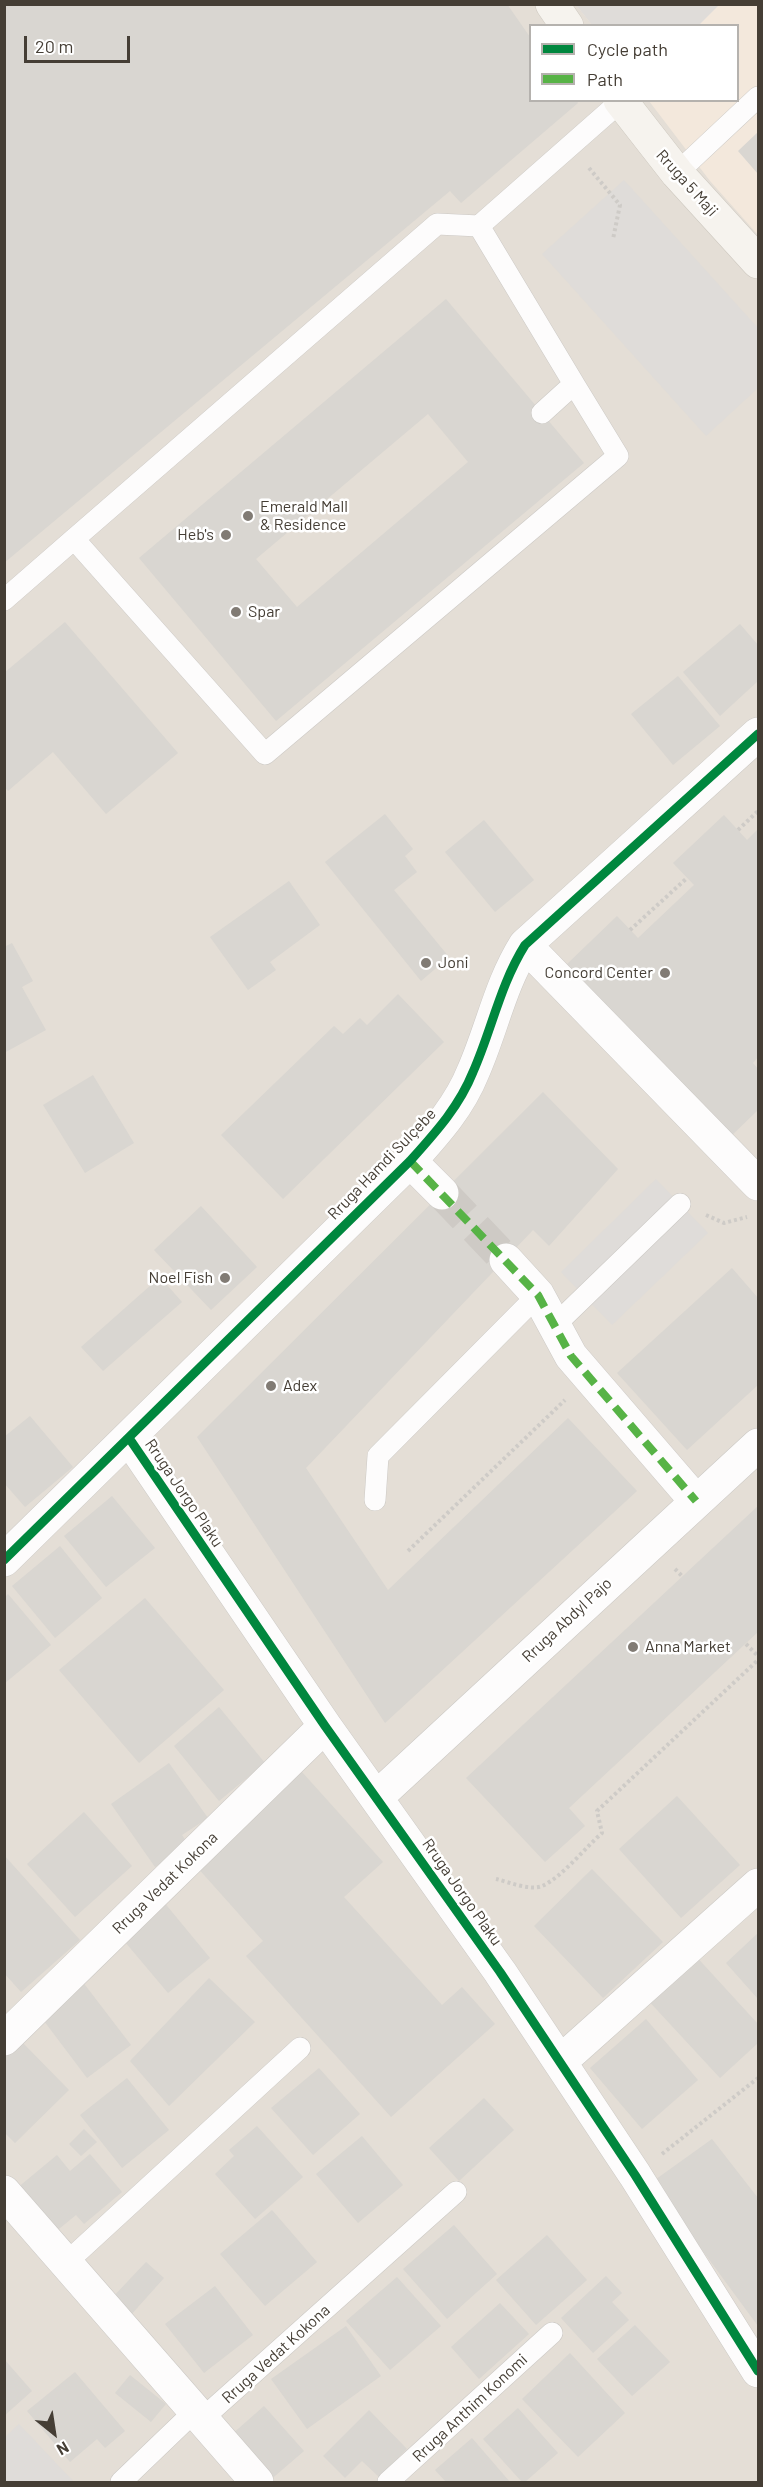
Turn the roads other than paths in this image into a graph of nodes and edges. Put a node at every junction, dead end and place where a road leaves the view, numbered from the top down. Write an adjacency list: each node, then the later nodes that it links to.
1 (552, 4): 2 (main road)
2 (566, 24)
3 (759, 96): 6 (lane)
4 (620, 102): 7 (lane)
5 (622, 102): 6 (main road, Rruga 5 Maji)
6 (677, 173): 8 (main road, Rruga 5 Maji)
7 (478, 226): 9 (lane); 11 (lane)
8 (759, 262)
9 (574, 384): 10 (lane); 11 (lane)
10 (542, 413)
11 (74, 539): 12 (lane)
12 (4, 600)
13 (759, 734): 14 (street, Rruga Hamdi Sulçebe)
14 (525, 945): 15 (street, Rruga Hamdi Sulçebe); 16 (street)
15 (410, 1161): 17 (street, Rruga Hamdi Sulçebe); 22 (street, Rruga Hamdi Sulçebe)
16 (759, 1184)
17 (442, 1193)
18 (680, 1204): 21 (lane)
19 (506, 1260): 20 (street)
20 (538, 1295): 21 (street); 24 (lane)
21 (554, 1326): 25 (street)
22 (129, 1438): 26 (street, Rruga Hamdi Sulçebe); 27 (street, Rruga Jorgo Plaku)
23 (759, 1445): 25 (street, Rruga Abdyl Pajo)
24 (375, 1500)
25 (696, 1501): 28 (street, Rruga Abdyl Pajo)
26 (4, 1560)
27 (325, 1726): 28 (street, Rruga Jorgo Plaku); 30 (street, Rruga Vedat Kokona)
28 (377, 1797): 32 (street, Rruga Jorgo Plaku)
29 (759, 1886): 32 (street)
30 (4, 2039)
31 (300, 2048): 35 (lane)
32 (560, 2062): 37 (street, Rruga Jorgo Plaku)
33 (4, 2192): 35 (street)
34 (456, 2192): 38 (lane, Rruga Vedat Kokona)
35 (66, 2262): 38 (street)
36 (552, 2333): 41 (lane, Rruga Anthim Konomi)
37 (759, 2371)
38 (199, 2415): 39 (lane, Rruga Vedat Kokona); 40 (street)
39 (121, 2482)
40 (257, 2482)
41 (388, 2482)

